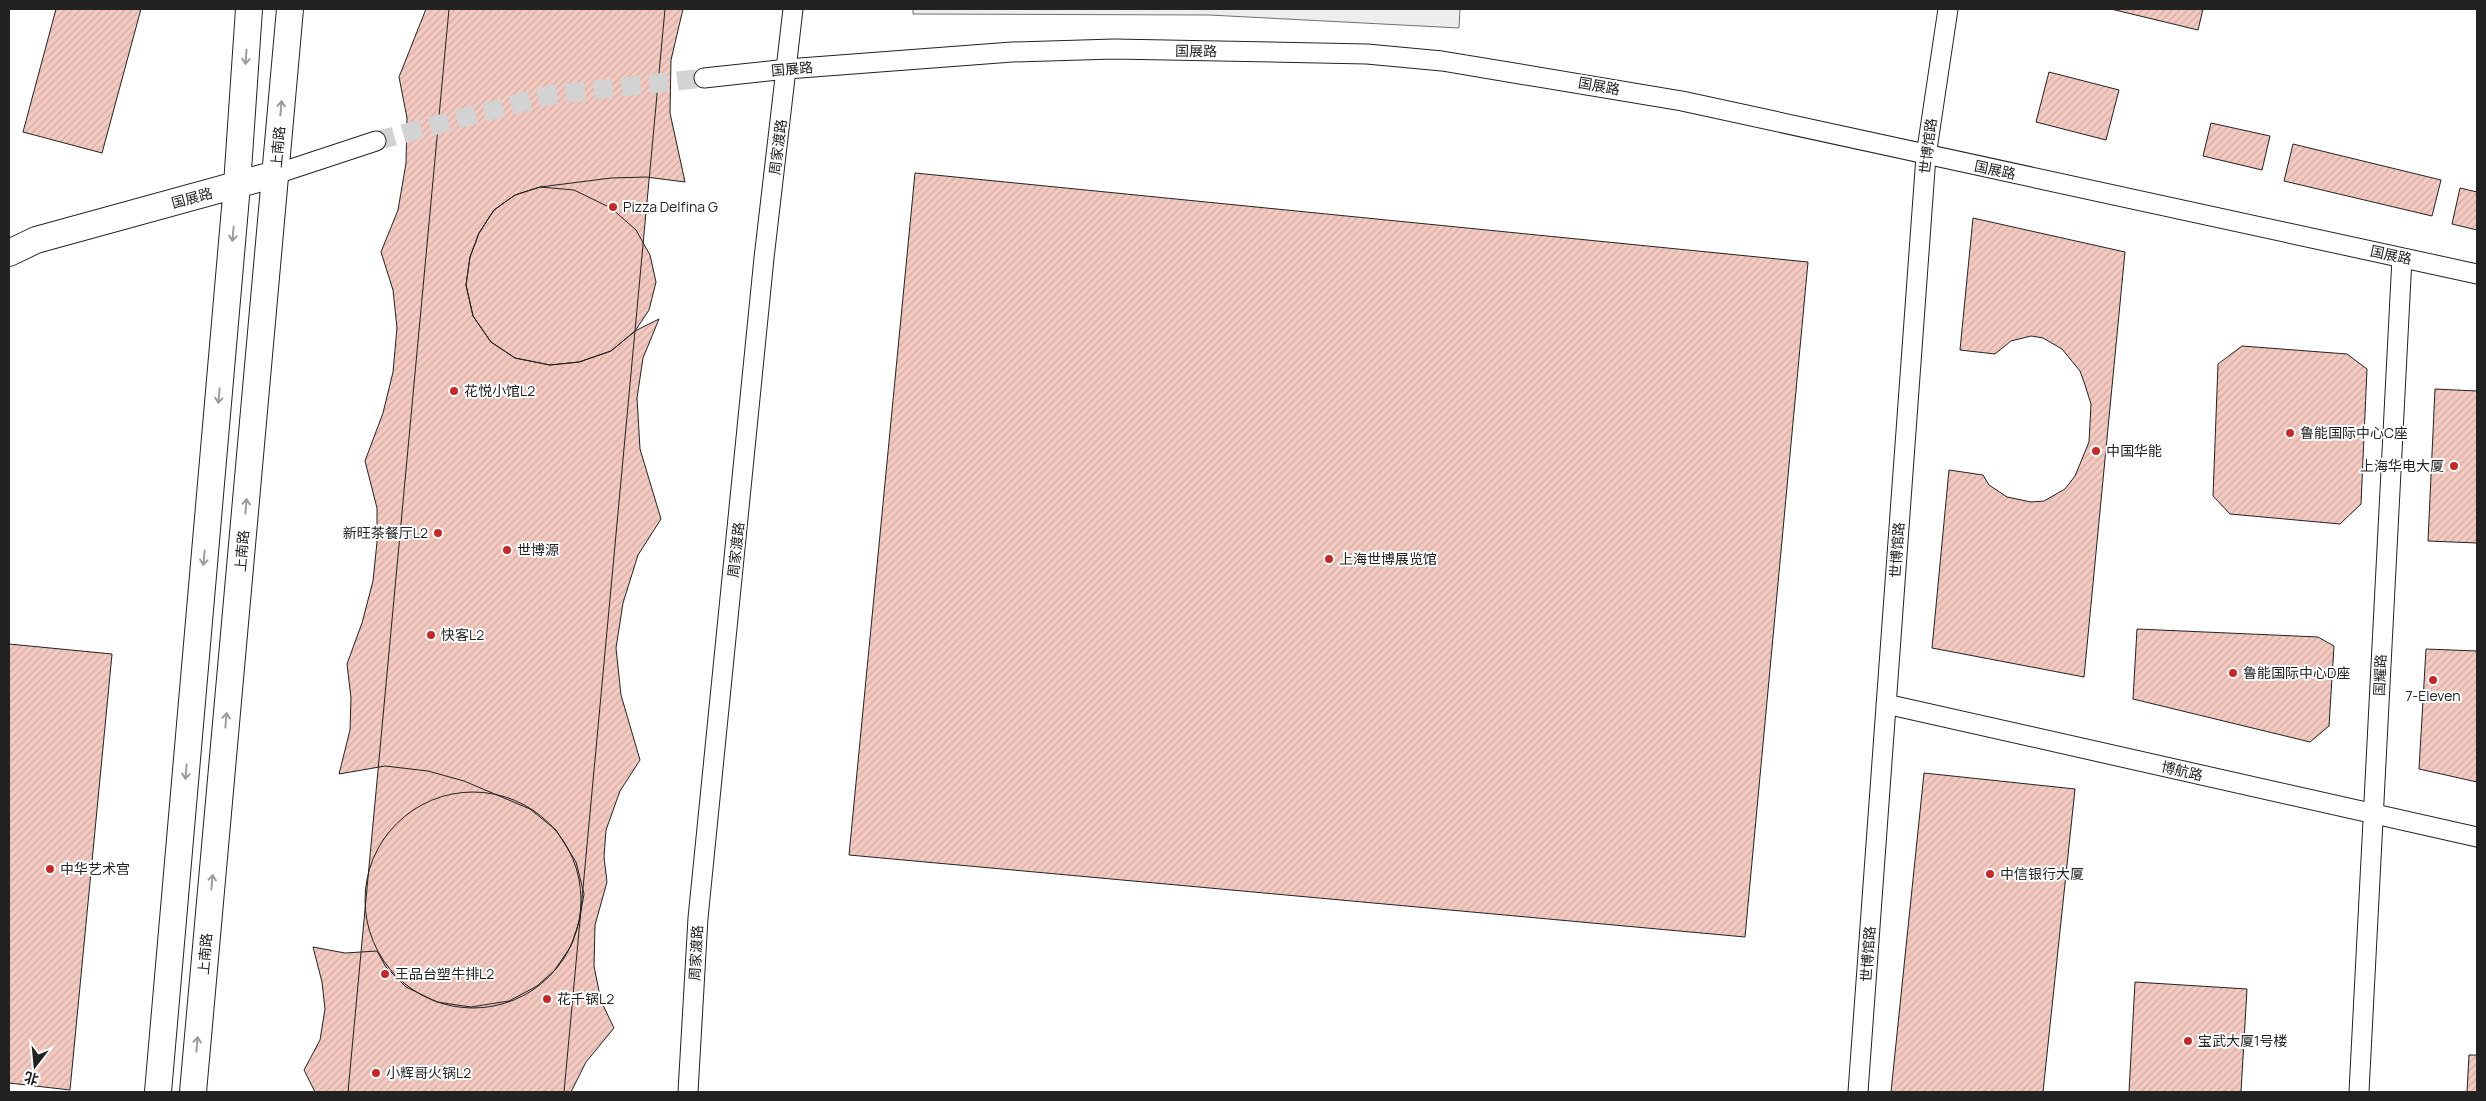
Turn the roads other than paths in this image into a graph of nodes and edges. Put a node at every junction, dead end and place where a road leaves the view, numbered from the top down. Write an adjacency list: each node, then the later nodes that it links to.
1 (249, 9): 10 (main road, one-way to 10)
2 (290, 9): 9 (main road, 上南路, one-way to 2)
3 (793, 9): 5 (street, 周家渡路)
4 (1948, 9): 8 (street, 世博馆路)
5 (787, 69): 6 (street, 国展路); 8 (street, 国展路); 19 (street, 周家渡路)
6 (704, 78)
7 (376, 141): 9 (street, 国展路)
8 (1926, 156): 12 (street, 国展路); 14 (street, 世博馆路)
9 (276, 174): 10 (main road, 国展路); 18 (main road, 上南路, one-way to 9)
10 (237, 185): 11 (main road, 国展路); 17 (main road, one-way to 17)
11 (9, 253)
12 (2402, 258): 13 (street, 国展路); 15 (street, 国耀路)
13 (2477, 274)
14 (1886, 704): 15 (street, 博航路); 20 (street, 世博馆路)
15 (2373, 813): 16 (street, 博航路); 21 (street, 国耀路)
16 (2477, 837)
17 (158, 1092)
18 (193, 1092)
19 (688, 1092)
20 (1858, 1092)
21 (2360, 1092)

